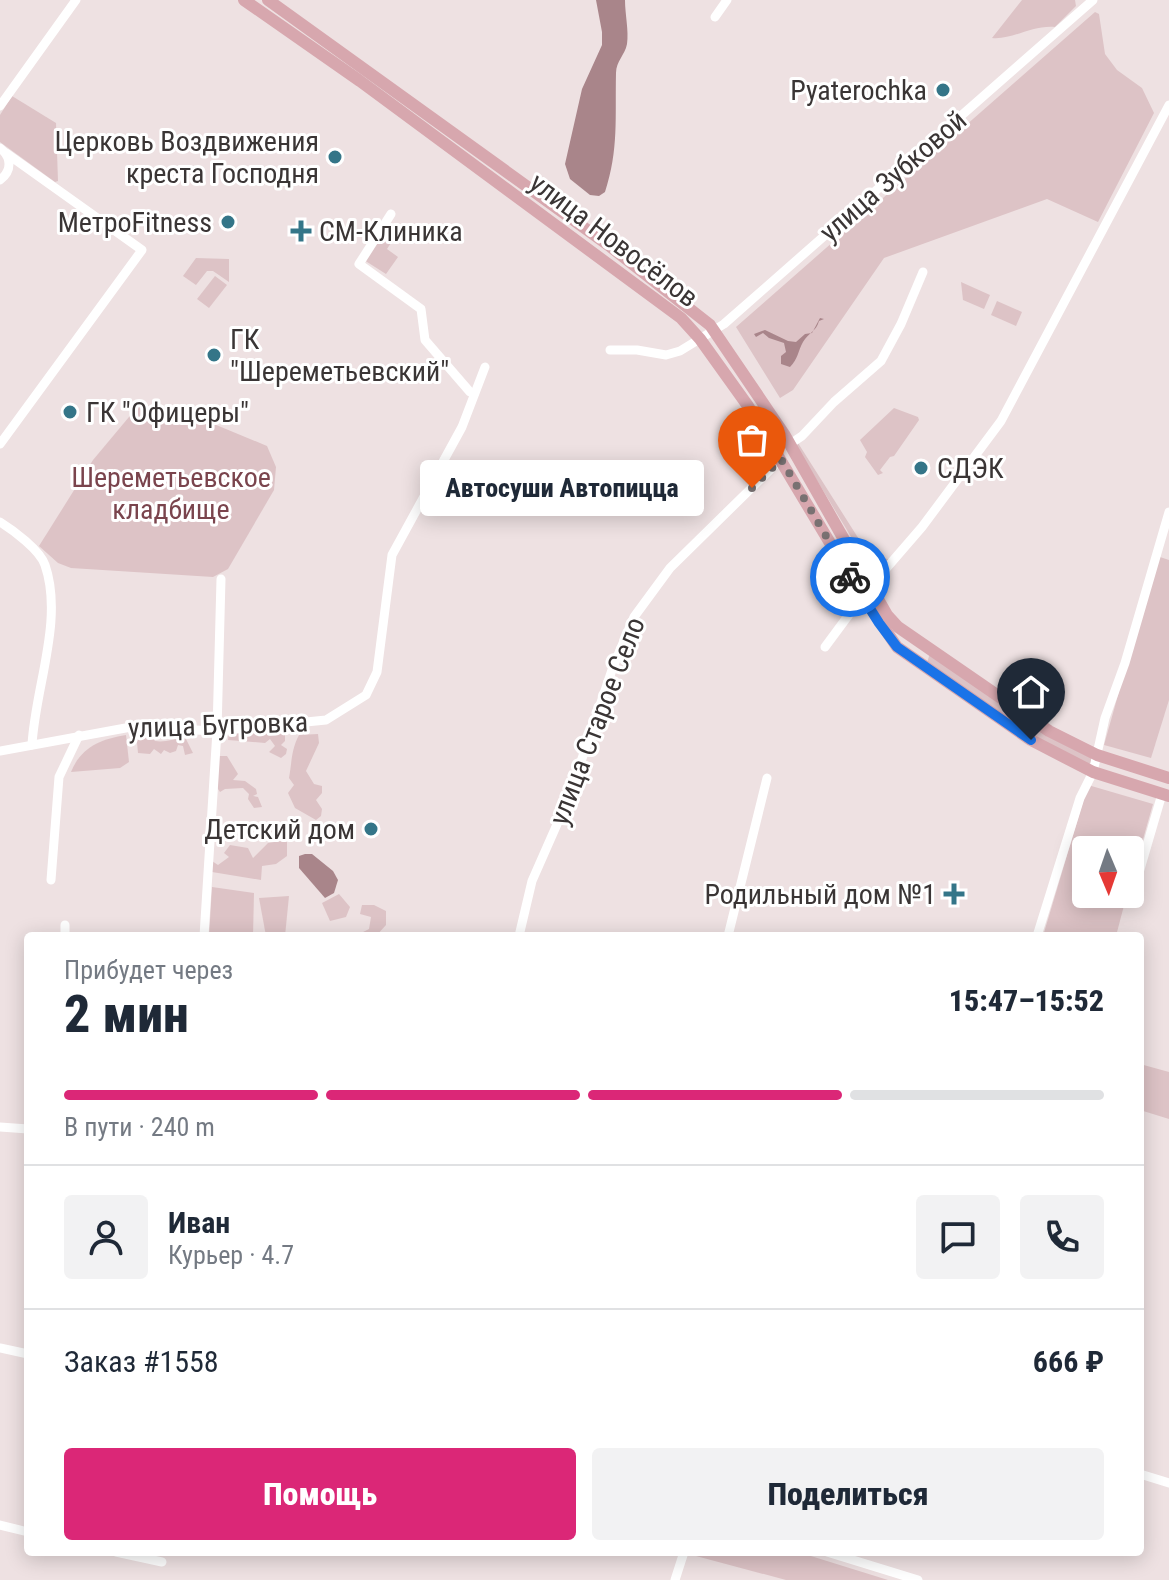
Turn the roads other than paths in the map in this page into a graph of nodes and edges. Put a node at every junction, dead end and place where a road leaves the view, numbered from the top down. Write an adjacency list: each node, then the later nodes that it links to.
1 (76, 0): 8 (street)
2 (244, 0): 14 (main road, улица Новосёлов)
3 (268, 0): 13 (main road, улица Новосёлов)
4 (727, 0): 6 (street)
5 (1093, 0): 13 (street, улица Зубковой)
6 (715, 17)
7 (1169, 105): 24 (street)
8 (0, 106)
9 (3, 150): 10 (street); 18 (street)
10 (0, 180)
11 (391, 214): 17 (street)
12 (923, 272): 19 (street)
13 (714, 330): 14 (street, улица Зубковой); 19 (main road, улица Новосёлов)
14 (694, 342): 15 (street); 20 (main road, улица Новосёлов)
15 (610, 350)
16 (485, 367): 27 (street, улица Бугровка)
17 (470, 392)
18 (0, 444)
19 (790, 444): 24 (main road, улица Новосёлов)
20 (781, 459): 25 (main road, улица Новосёлов); 41 (street, улица Старое Село)
21 (1169, 512): 31 (street)
22 (0, 522): 29 (street)
23 (221, 579): 27 (street)
24 (871, 586): 31 (main road, улица Новосёлов)
25 (862, 597): 26 (street); 32 (main road, улица Новосёлов)
26 (825, 647)
27 (217, 731): 28 (street, улица Бугровка); 40 (street)
28 (79, 735): 29 (street, улица Бугровка); 37 (street)
29 (32, 745): 30 (street, улица Бугровка)
30 (0, 751)
31 (1097, 755): 32 (street); 34 (main road, улица Новосёлов)
32 (1093, 772): 35 (main road, улица Новосёлов); 43 (street)
33 (767, 778): 42 (street)
34 (1169, 778)
35 (1166, 795): 36 (street)
36 (1144, 861)
37 (51, 880)
38 (65, 925): 39 (street)
39 (65, 932)
40 (204, 932)
41 (520, 932)
42 (729, 932)
43 (1038, 932)
44 (0, 1127): 45 (street)
45 (24, 1129)
46 (0, 1348): 47 (street)
47 (24, 1353)
48 (1144, 1475): 49 (street)
49 (1169, 1483)
50 (0, 1525): 51 (street)
51 (24, 1531)
52 (134, 1556): 55 (street)
53 (683, 1556): 56 (street)
54 (840, 1556): 57 (street)
55 (162, 1562)
56 (675, 1580)
57 (918, 1580)

